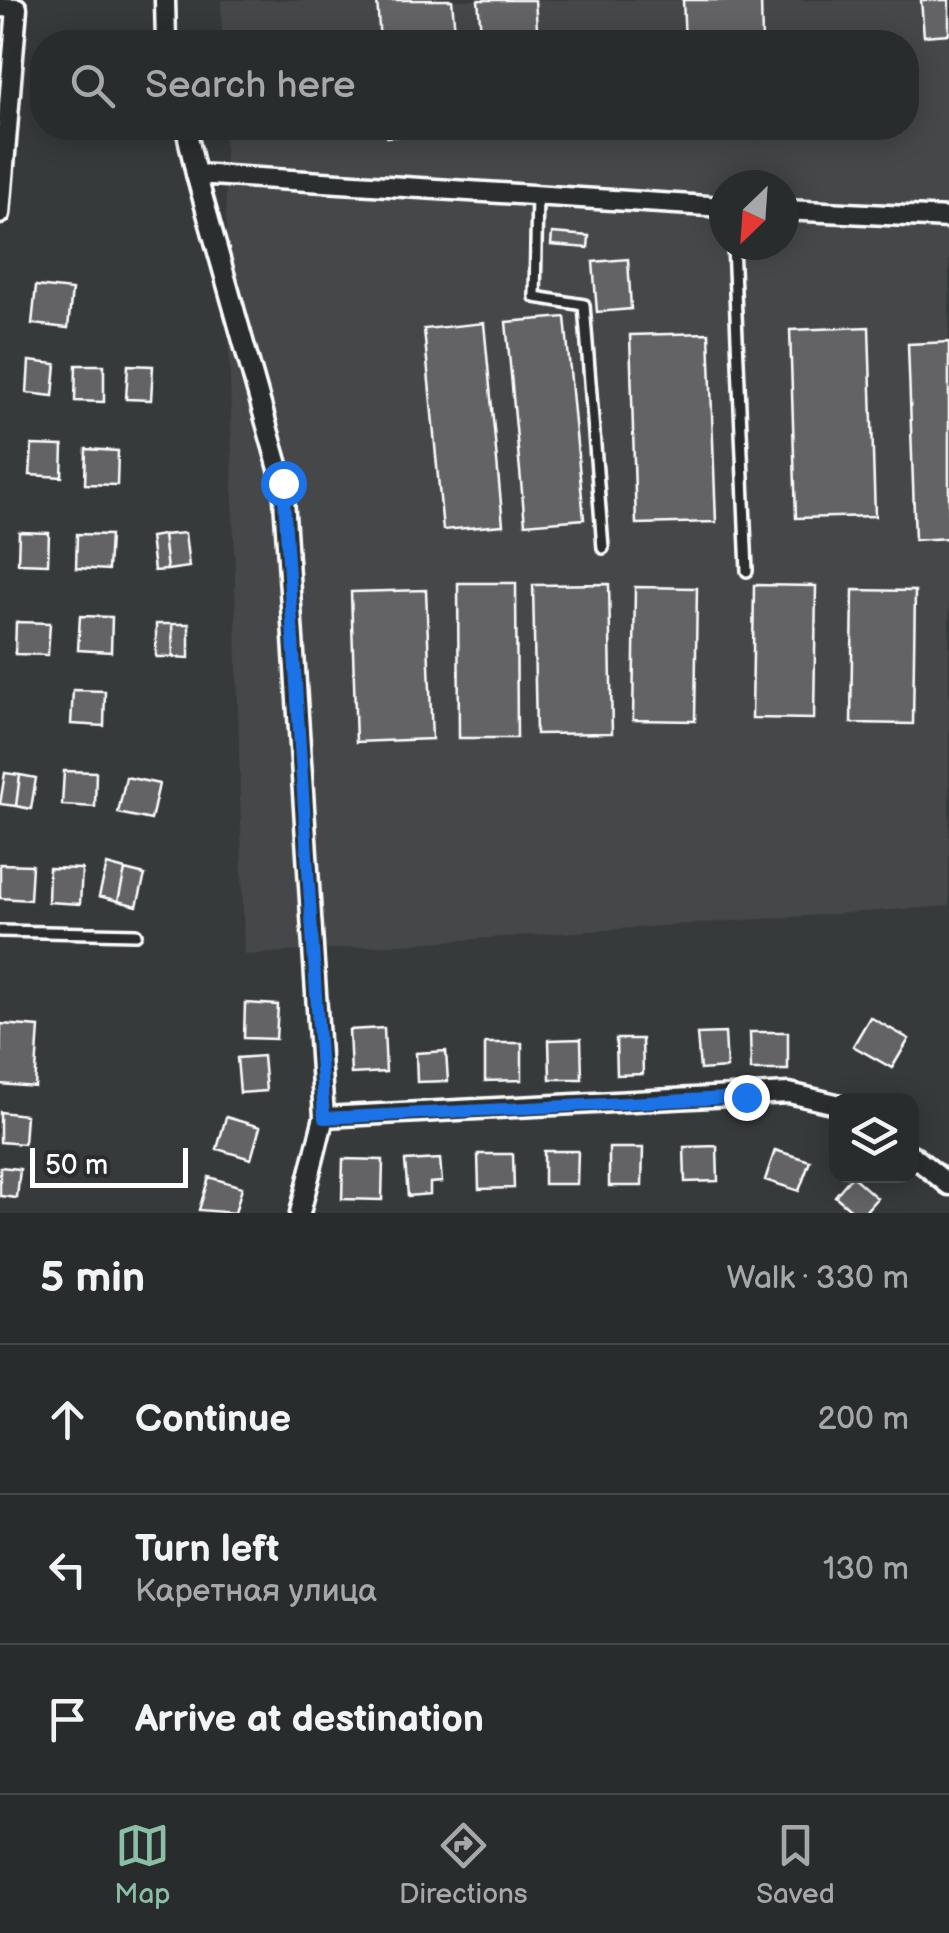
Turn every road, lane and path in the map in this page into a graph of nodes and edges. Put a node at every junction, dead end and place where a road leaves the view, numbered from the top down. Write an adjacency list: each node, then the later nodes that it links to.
1 (165, 0): 3 (street)
2 (8, 8): 9 (street)
3 (166, 30)
4 (189, 140): 5 (street)
5 (196, 174): 6 (street); 17 (street)
6 (537, 195): 7 (street); 12 (lane)
7 (709, 205)
8 (799, 211): 10 (street)
9 (0, 214)
10 (949, 218)
11 (734, 260): 13 (lane)
12 (604, 548)
13 (747, 571)
14 (0, 931): 15 (lane)
15 (136, 934)
16 (829, 1103): 17 (street)
17 (324, 1118): 20 (street)
18 (919, 1161): 19 (street)
19 (949, 1185)
20 (300, 1213)

